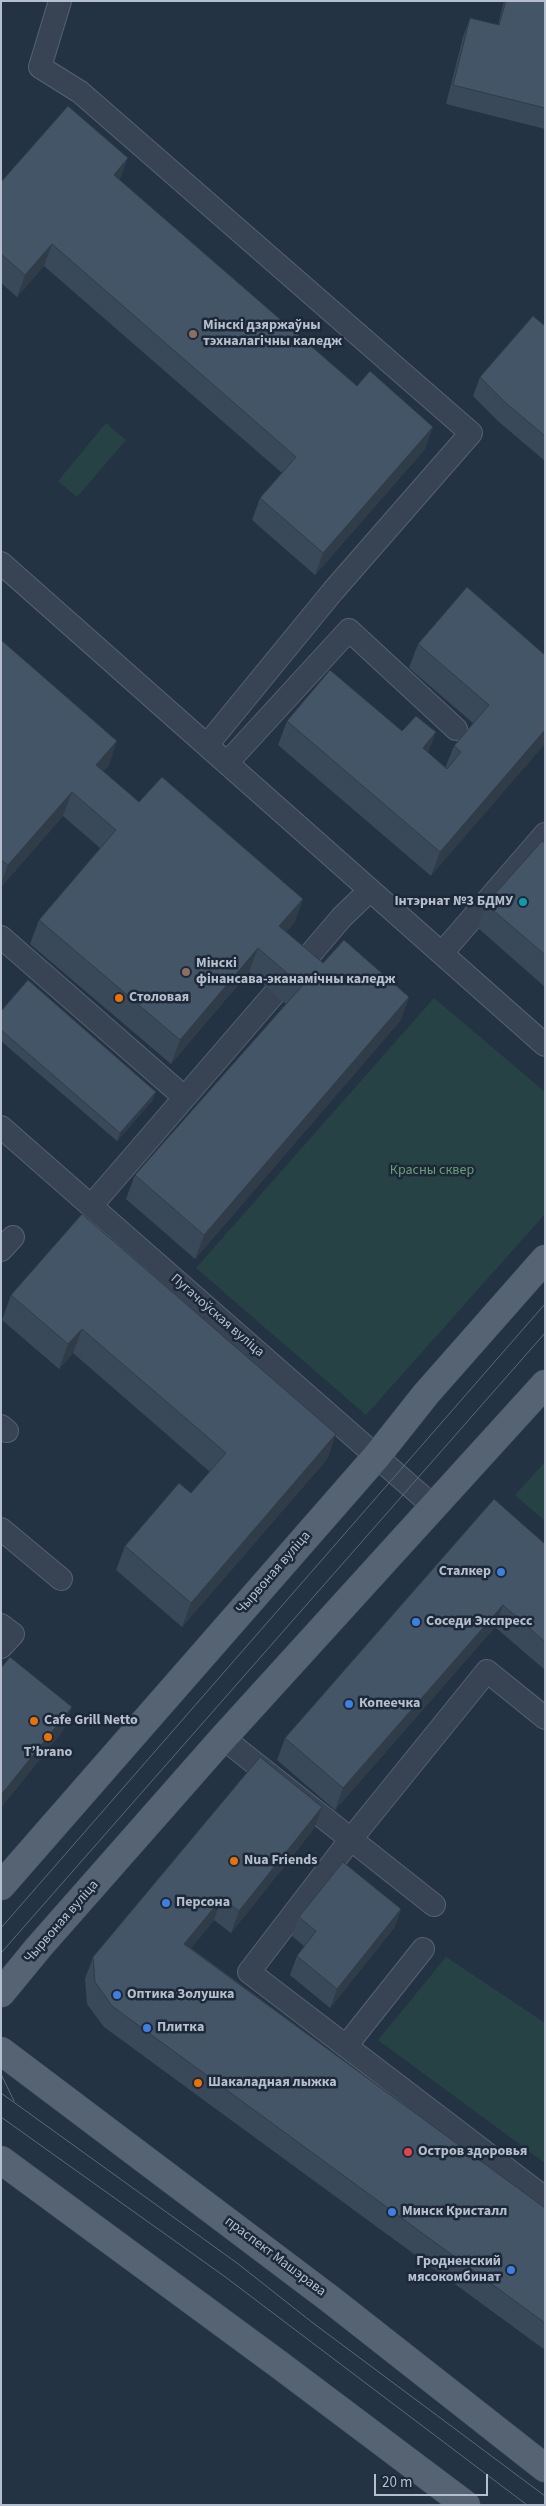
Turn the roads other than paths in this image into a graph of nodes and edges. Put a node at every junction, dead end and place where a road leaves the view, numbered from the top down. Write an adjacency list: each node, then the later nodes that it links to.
1 (60, 1): 4 (lane)
2 (1, 563): 4 (lane)
3 (456, 729): 5 (lane)
4 (207, 745): 5 (lane)
5 (227, 763): 7 (lane)
6 (544, 835): 9 (lane)
7 (370, 890): 9 (lane); 10 (lane)
8 (1, 937): 13 (lane)
9 (442, 953): 12 (lane)
10 (296, 971)
11 (274, 994): 13 (lane)
12 (545, 1045)
13 (184, 1097): 15 (lane)
14 (1, 1127): 15 (lane, Пугачоўская вуліца)
15 (91, 1206): 18 (lane, Пугачоўская вуліца)
16 (545, 1259): 18 (main road, Чырвоная вуліца)
17 (545, 1384): 19 (main road, Чырвоная вуліца)
18 (376, 1457): 19 (lane, Пугачоўская вуліца); 27 (main road, Чырвоная вуліца)
19 (433, 1506): 25 (main road, Чырвоная вуліца)
20 (1, 1529): 21 (lane)
21 (61, 1579)
22 (1, 1625): 23 (lane)
23 (1, 1647)
24 (545, 1718): 26 (lane)
25 (223, 1738): 26 (lane); 30 (main road, Чырвоная вуліца)
26 (351, 1839): 28 (lane); 31 (lane)
27 (1, 1886)
28 (434, 1904)
29 (423, 1949): 31 (lane)
30 (1, 1993)
31 (346, 2046): 34 (lane)
32 (1, 2051): 35 (main road, праспект Машэрава)
33 (1, 2160): 36 (main road)
34 (545, 2198)
35 (545, 2468)
36 (466, 2505)

